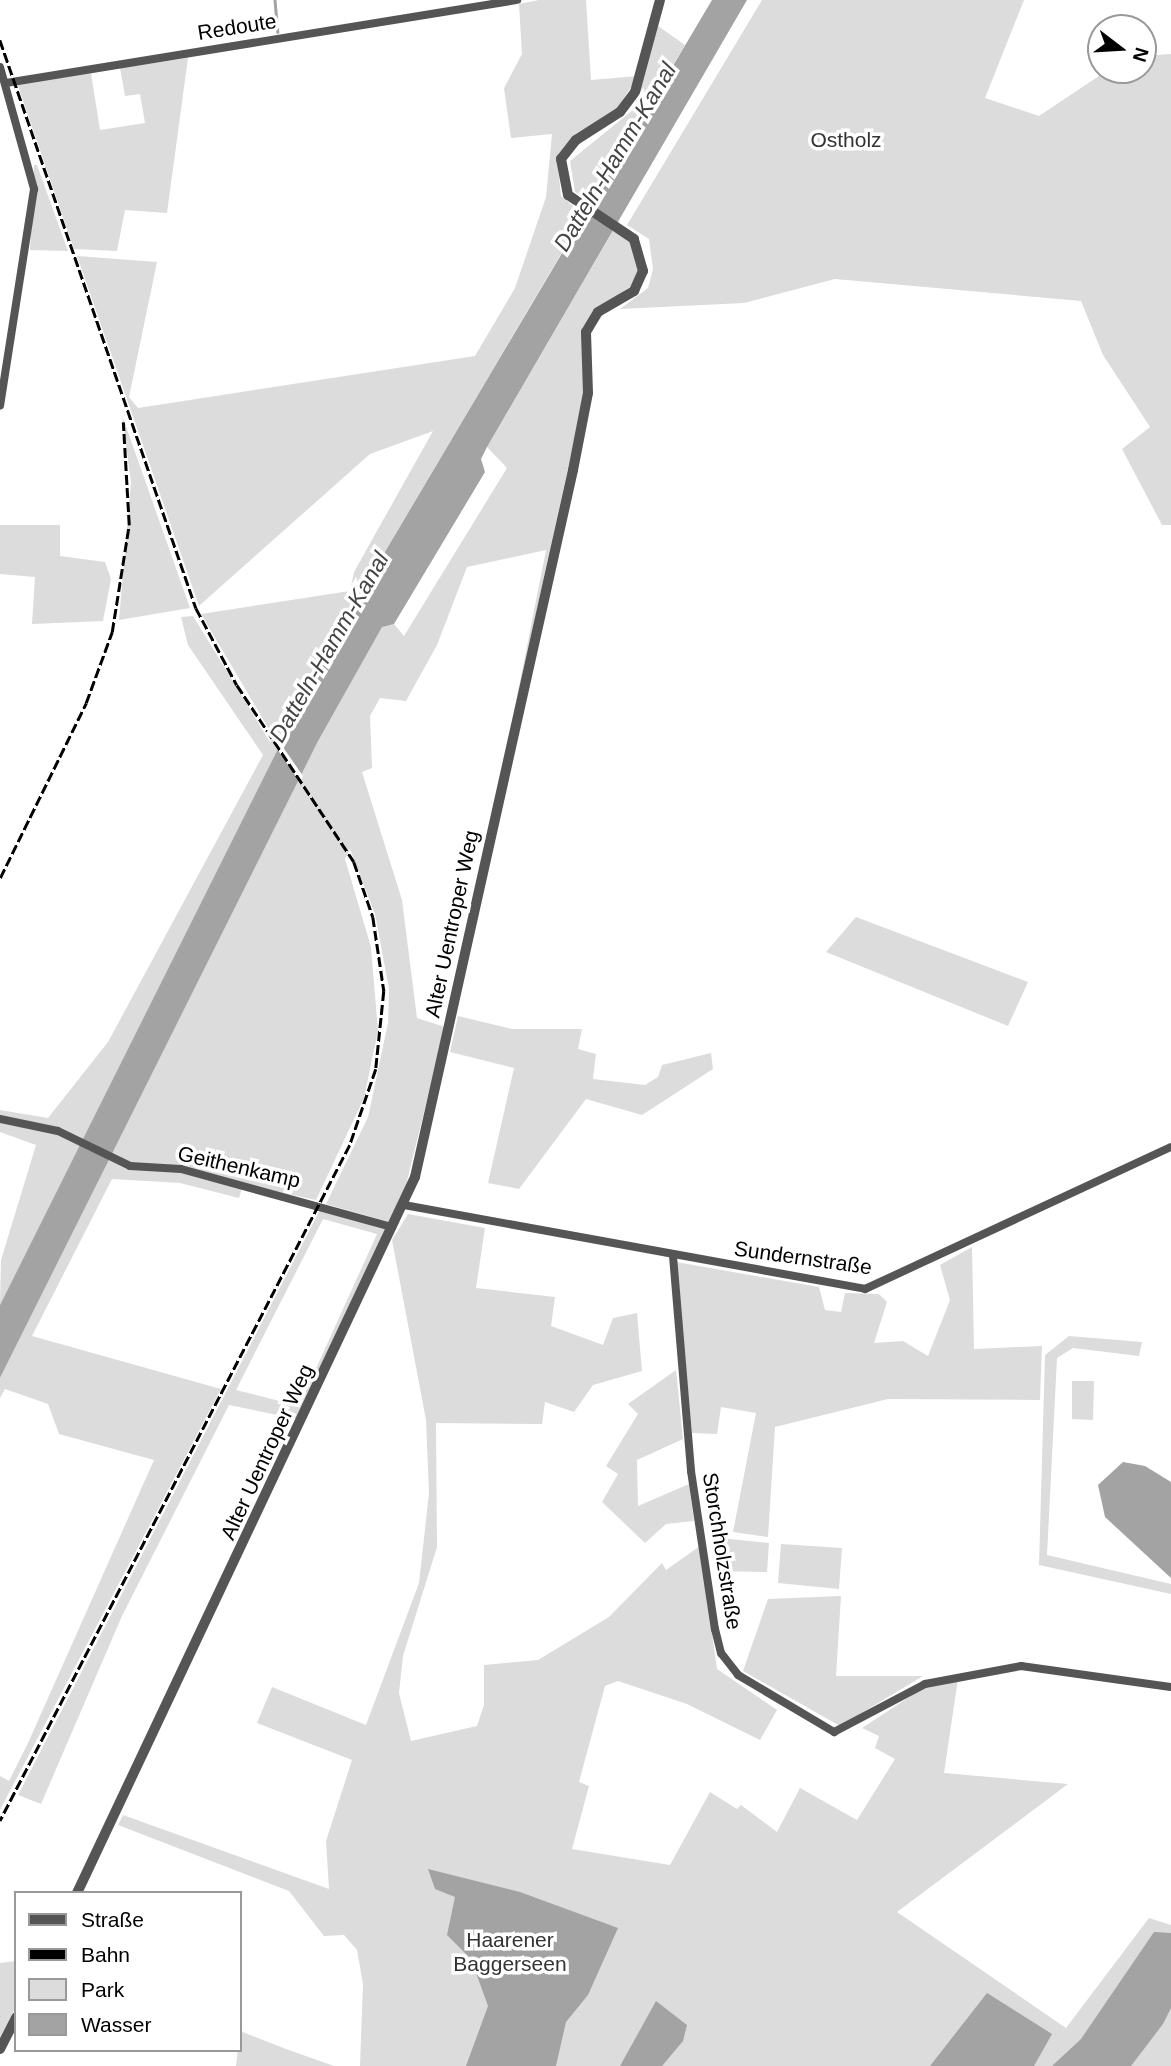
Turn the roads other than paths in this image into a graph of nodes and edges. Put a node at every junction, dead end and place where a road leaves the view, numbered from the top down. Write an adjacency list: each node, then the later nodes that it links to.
1 (517, 0): 4 (street, Redoute)
2 (660, 0): 8 (street, Alter Uentroper Weg)
3 (0, 67): 4 (street)
4 (6, 83): 5 (street)
5 (0, 405)
6 (0, 1119): 9 (street, Geithenkamp)
7 (1171, 1147): 10 (street, Sundernstraße)
8 (404, 1205): 9 (street, Alter Uentroper Weg); 10 (street, Sundernstraße)
9 (392, 1227): 12 (street, Alter Uentroper Weg)
10 (673, 1256): 11 (street, Storchholzstraße)
11 (1171, 1687)
12 (78, 1891)
13 (14, 2021): 14 (street)
14 (0, 2049)

